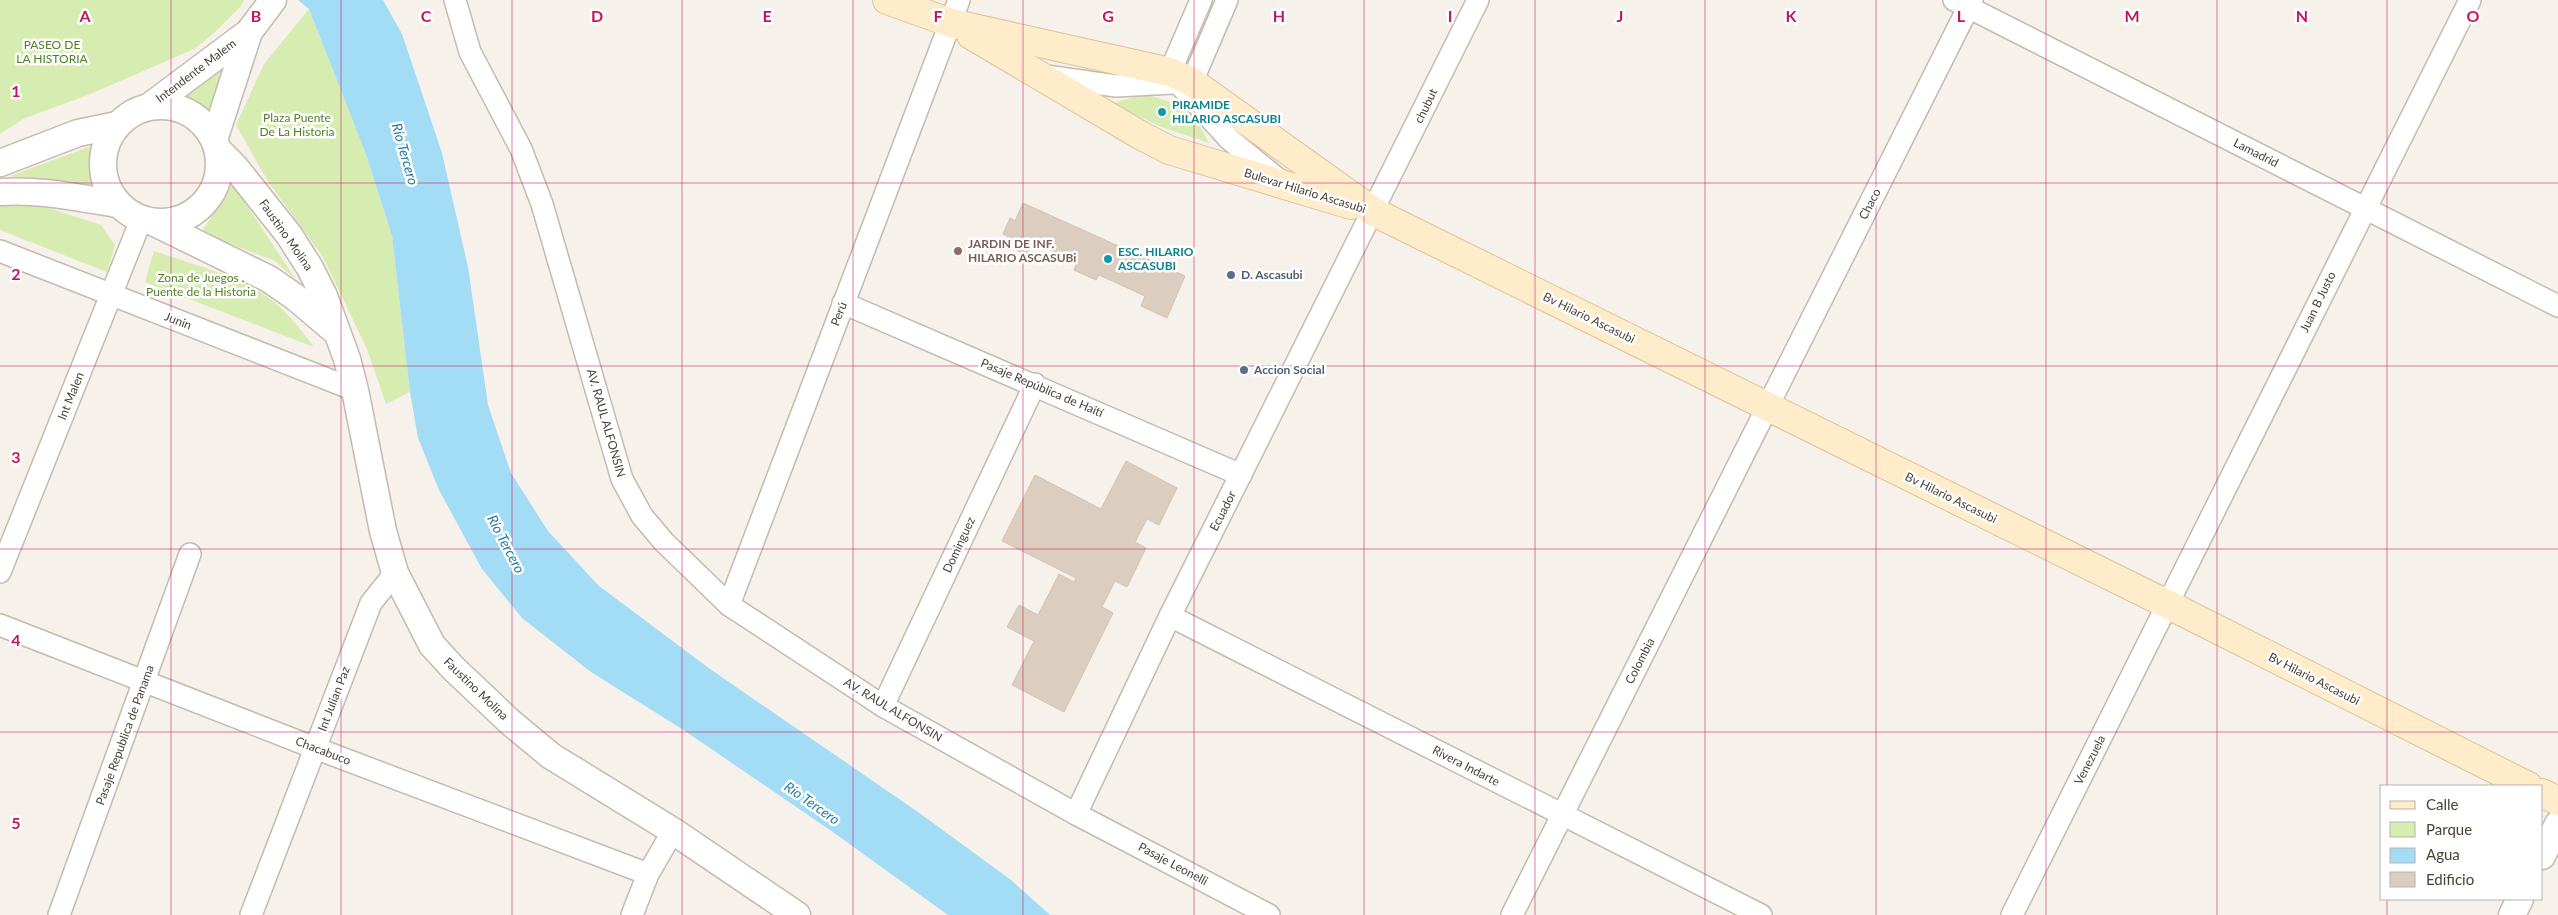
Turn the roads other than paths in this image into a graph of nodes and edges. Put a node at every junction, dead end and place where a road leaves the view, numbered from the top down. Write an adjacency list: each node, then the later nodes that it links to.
1 (273, 0): 10 (street)
2 (455, 0): 35 (street, AV. RAUL ALFONSIN)
3 (888, 0): 9 (main road, Bulevar Hilario Ascasubi)
4 (1201, 0): 12 (street)
5 (1227, 0): 12 (street)
6 (1478, 0): 21 (street, chubut)
7 (2470, 0): 20 (street, Juan B Justo)
8 (1965, 2): 20 (street, Lamadrid); 30 (street, Chaco)
9 (955, 12): 11 (main road, Bulevar Hilario Ascasubi); 12 (main road, Bulevar Hilario Ascasubi); 25 (street, Perú)
10 (249, 32): 13 (street, Intendente Malem); 15 (street, Intendente Malem)
11 (1036, 74): 12 (street); 17 (main road, Bulevar Hilario Ascasubi)
12 (1180, 79): 17 (street); 21 (main road, Bulevar Hilario Ascasubi)
13 (150, 106): 14 (street, Faustino Molina); 15 (street, Faustino Molina)
14 (118, 125): 16 (street, Faustino Molina); 19 (street, Faustino Molina)
15 (216, 145): 22 (street); 27 (street, Faustino Molina)
16 (0, 163)
17 (1283, 184): 21 (main road, Bulevar Hilario Ascasubi)
18 (0, 192): 19 (street, Faustino Molina)
19 (118, 204): 22 (street, Faustino Molina)
20 (2365, 208): 26 (street, Lamadrid); 36 (street, Juan B Justo)
21 (1374, 212): 30 (main road, Bv Hilario Ascasubi); 31 (street, Ecuador)
22 (148, 221): 24 (street, Int Malen); 27 (street, Faustino Molina)
23 (0, 252): 24 (street, Junin)
24 (111, 295): 29 (street, Junin); 33 (street, Int Malen)
25 (843, 303): 28 (street, Pasaje República de Haití); 35 (street, Perú)
26 (2558, 306)
27 (335, 330): 29 (street, Faustino Molina)
28 (1035, 384): 31 (street, Pasaje República de Haití); 40 (street, Dominguez)
29 (355, 390): 34 (street, Faustino Molina)
30 (1768, 408): 36 (main road, Bv Hilario Ascasubi); 46 (street, Colombia)
31 (1241, 474): 37 (street, Ecuador)
32 (190, 554): 39 (street, Pasaje Republica de Panama)
33 (0, 572)
34 (395, 573): 41 (street, Int Julian Paz); 48 (street, Faustino Molina)
35 (730, 604): 40 (street, AV. RAUL ALFONSIN)
36 (2169, 605): 42 (main road, Bv Hilario Ascasubi); 59 (street, Venezuela)
37 (1170, 616): 45 (street, Ecuador); 46 (street, Rivera Indarte)
38 (0, 625): 39 (street, Chacabuco)
39 (145, 682): 41 (street, Chacabuco); 52 (street, Pasaje Republica de Panama)
40 (883, 706): 45 (street, AV. RAUL ALFONSIN)
41 (315, 748): 50 (street, Chacabuco); 53 (street, Int Julian Paz)
42 (2526, 785)
43 (2543, 794): 44 (main road)
44 (2558, 802)
45 (1076, 814): 56 (street, Pasaje Leonelli)
46 (1562, 814): 57 (street, Colombia); 58 (street, Rivera Indarte)
47 (2558, 824): 49 (street)
48 (673, 831): 50 (street); 55 (street, Faustino Molina)
49 (2543, 854)
50 (648, 874): 54 (street)
51 (2520, 900): 60 (street)
52 (59, 915)
53 (251, 915)
54 (632, 915)
55 (797, 915)
56 (1269, 915)
57 (1512, 915)
58 (1761, 915)
59 (2012, 915)
60 (2512, 915)

